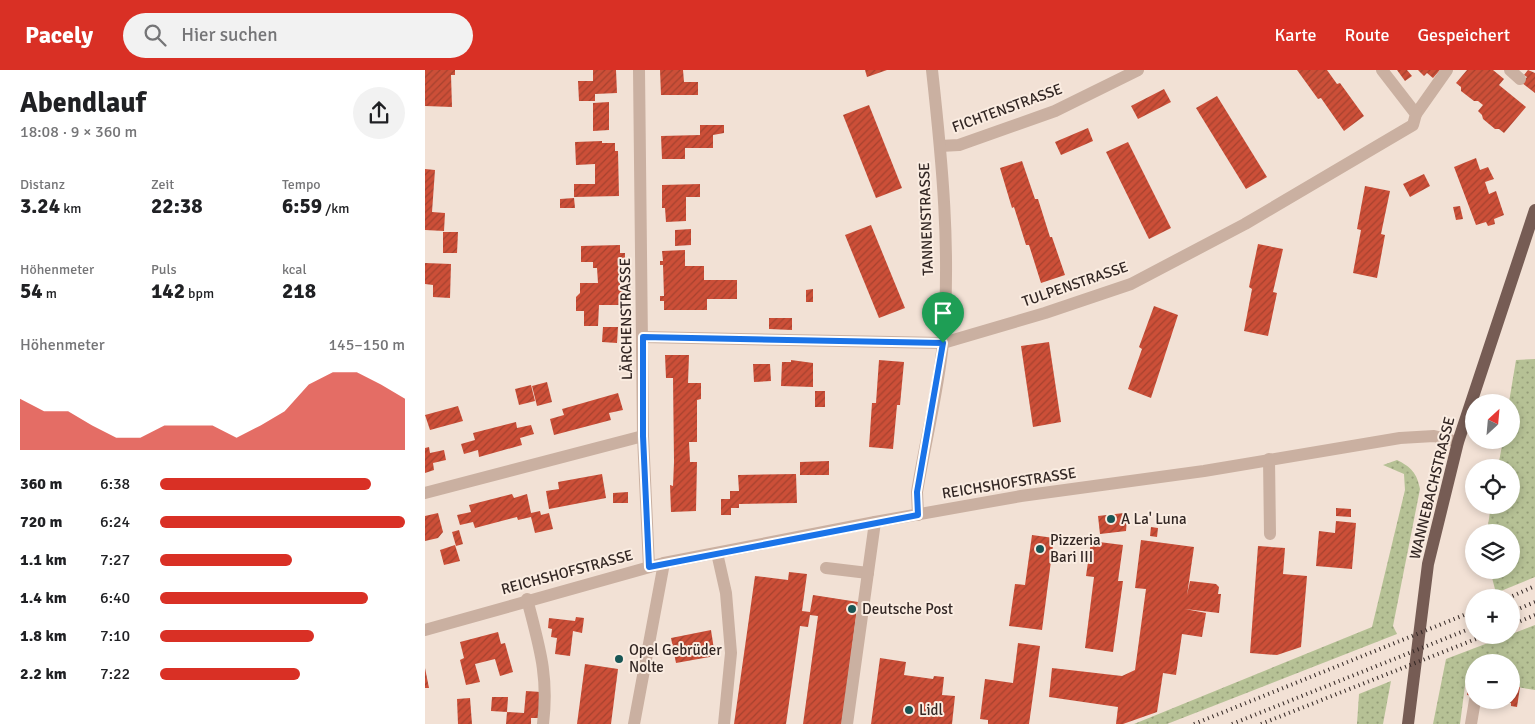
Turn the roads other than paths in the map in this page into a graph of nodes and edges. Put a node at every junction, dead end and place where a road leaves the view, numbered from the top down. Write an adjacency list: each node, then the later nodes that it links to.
1 (639, 70): 11 (street, LÄRCHENSTRASSE)
2 (932, 70): 9 (street, TANNENSTRASSE)
3 (1138, 70): 9 (street, FICHTENSTRASSE)
4 (1382, 70): 8 (street)
5 (1447, 70): 8 (street, TULPENSTRASSE)
6 (1510, 70): 7 (street)
7 (1520, 79)
8 (1416, 114): 12 (street, TULPENSTRASSE)
9 (940, 146): 12 (street, TANNENSTRASSE)
10 (1535, 210): 14 (main road, WANNEBACHSTRASSE)
11 (643, 337): 12 (street, TULPENSTRASSE); 13 (street, LÄRCHENSTRASSE)
12 (943, 343): 17 (street, TANNENSTRASSE)
13 (643, 436): 16 (street); 22 (street, LÄRCHENSTRASSE)
14 (1458, 442): 15 (street, REICHSHOFSTRASSE); 32 (main road, WANNEBACHSTRASSE)
15 (1269, 459): 17 (street, REICHSHOFSTRASSE); 19 (street)
16 (425, 493)
17 (918, 515): 18 (street, REICHSHOFSTRASSE)
18 (875, 522): 20 (street, REICHSHOFSTRASSE); 24 (street)
19 (1270, 534)
20 (717, 553): 21 (street, REICHSHOFSTRASSE); 30 (street)
21 (664, 563): 22 (street, REICHSHOFSTRASSE); 29 (street)
22 (649, 567): 25 (street, REICHSHOFSTRASSE)
23 (827, 568): 24 (street)
24 (868, 573): 31 (street)
25 (527, 599): 26 (street, REICHSHOFSTRASSE); 28 (street)
26 (425, 630)
27 (1474, 709): 33 (street)
28 (543, 724)
29 (634, 724)
30 (723, 724)
31 (847, 724)
32 (1408, 724)
33 (1471, 724)

